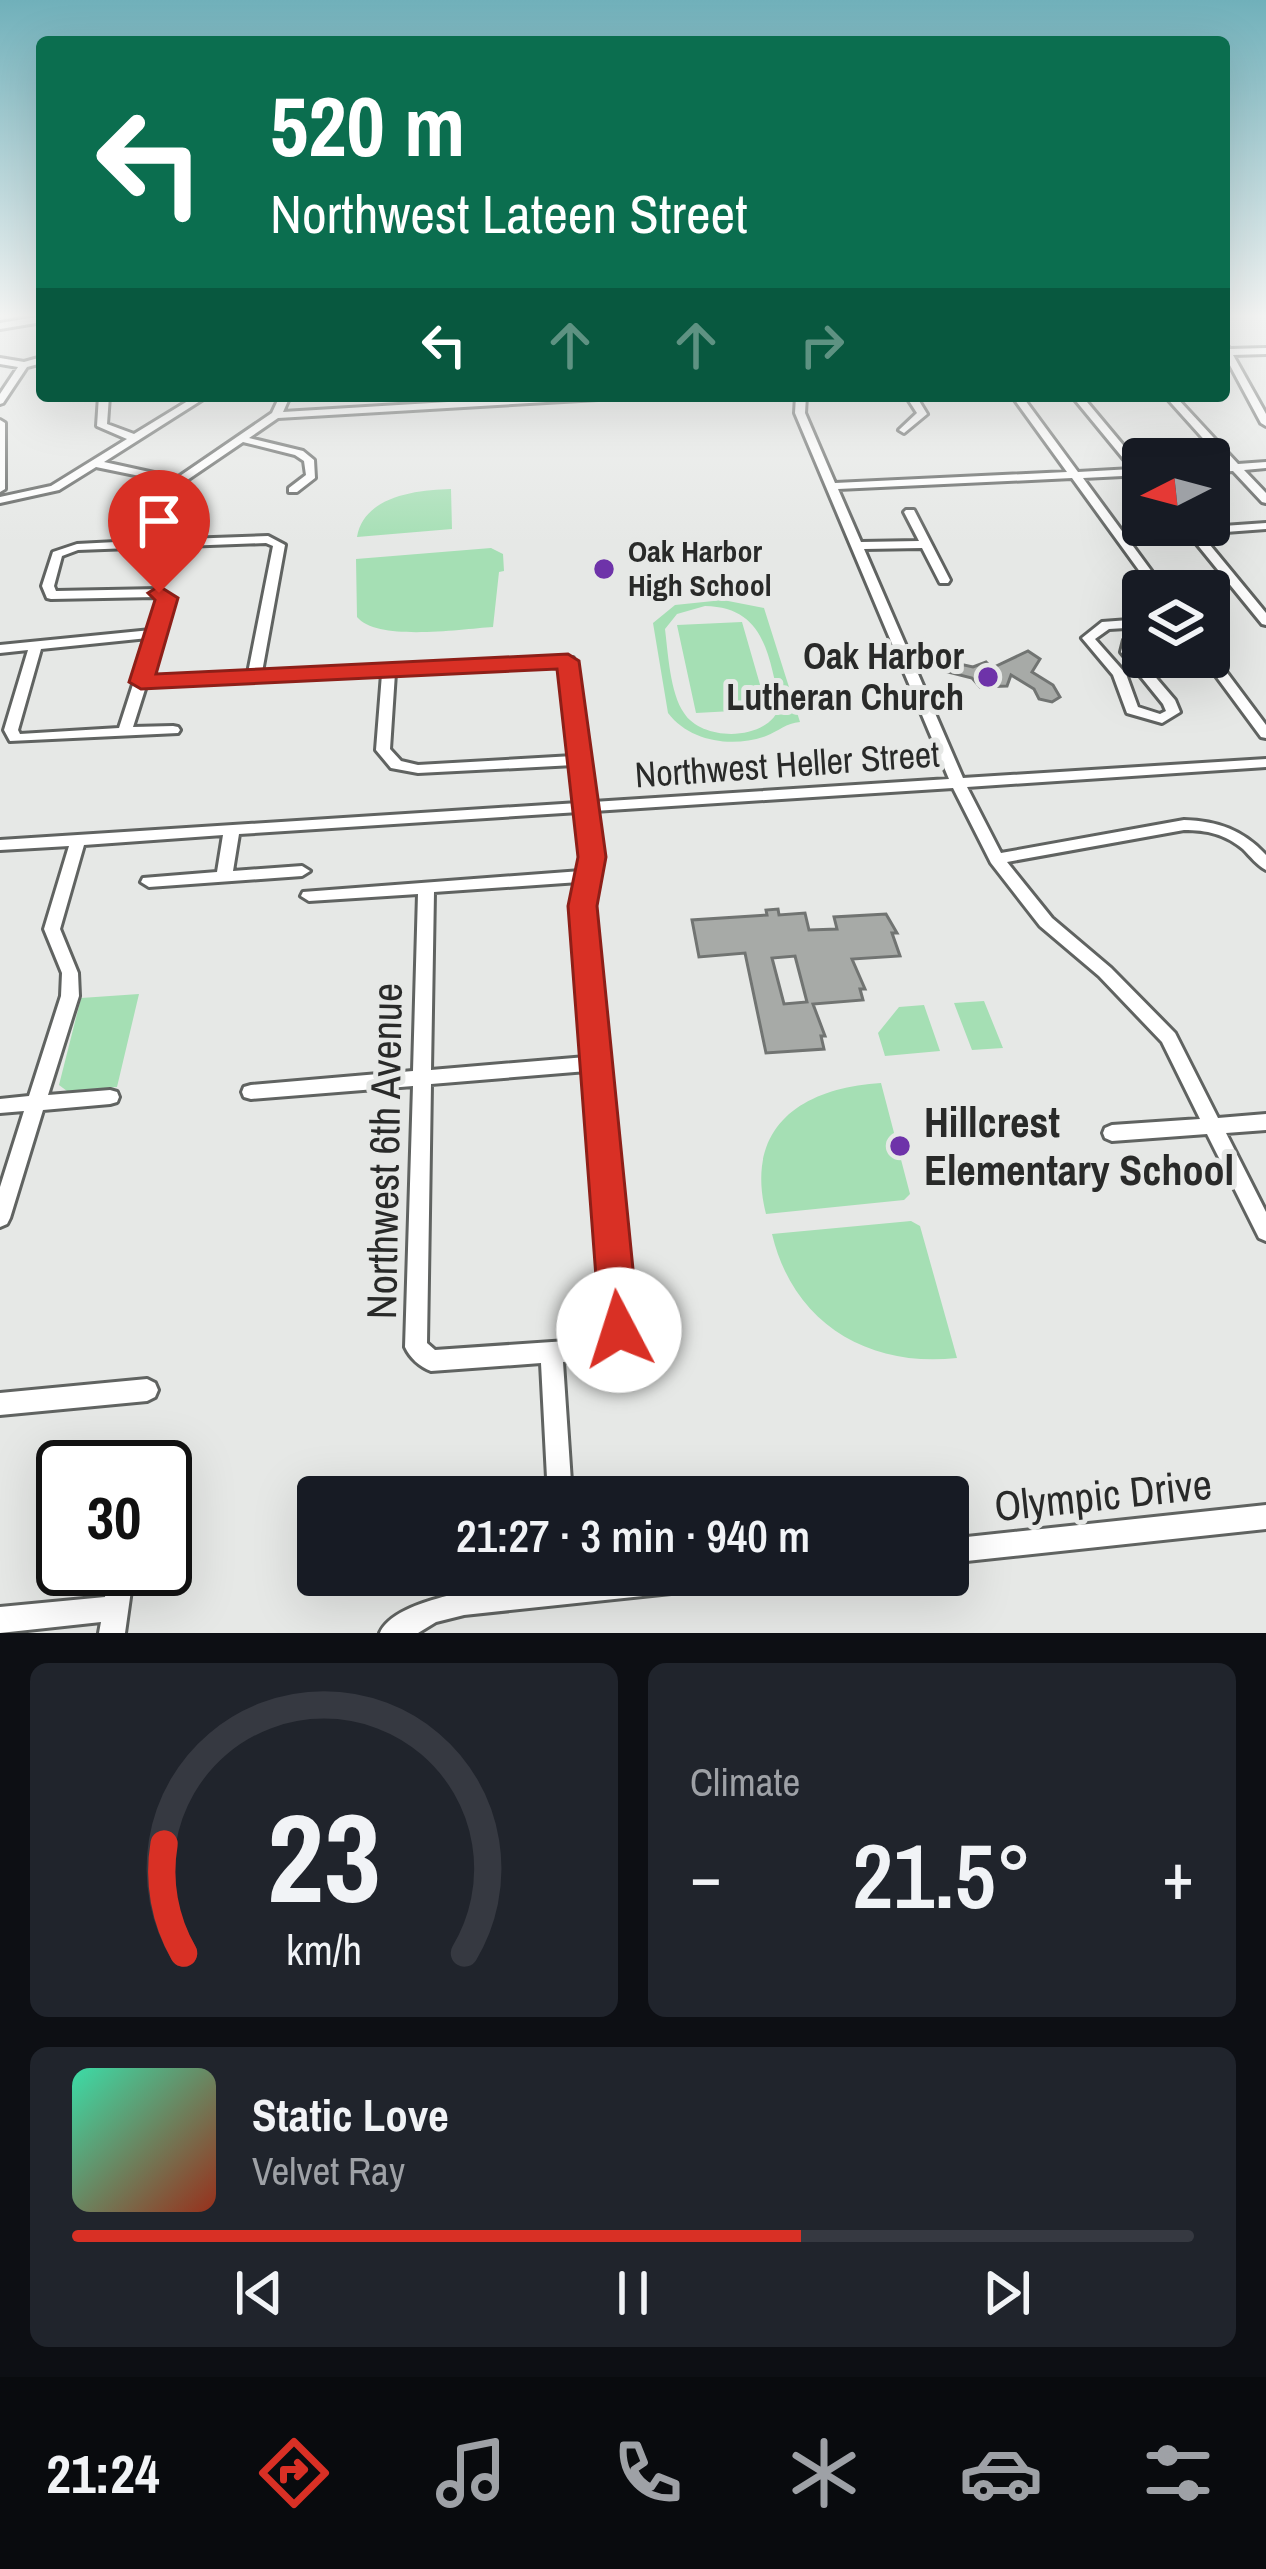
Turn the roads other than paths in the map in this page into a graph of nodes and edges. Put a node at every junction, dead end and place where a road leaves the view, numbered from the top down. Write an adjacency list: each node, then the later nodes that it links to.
1 (1249, 391): 13 (street)
2 (104, 402): 15 (street)
3 (192, 402): 15 (street)
4 (282, 402): 11 (street)
5 (373, 402): 11 (street)
6 (800, 402): 25 (street)
7 (915, 402): 14 (street)
8 (1021, 402): 23 (street)
9 (1081, 402): 17 (street)
10 (1176, 402): 21 (street)
11 (276, 415): 16 (street)
12 (0, 423): 26 (street)
13 (1266, 423)
14 (904, 430)
15 (132, 437): 18 (street)
16 (242, 439): 24 (street); 27 (street)
17 (1122, 450)
18 (93, 463): 24 (street); 28 (street)
19 (1266, 465): 21 (street)
20 (1230, 467): 21 (street)
21 (1236, 467): 29 (street)
22 (1122, 473): 23 (street)
23 (1075, 476): 25 (street); 35 (street)
24 (178, 481): 33 (street)
25 (832, 486): 34 (street)
26 (0, 489)
27 (293, 490)
28 (0, 500)
29 (1266, 500)
30 (910, 512): 32 (street)
31 (1266, 526): 37 (street)
32 (926, 544): 34 (street); 36 (street)
33 (121, 546): 39 (street); 43 (street)
34 (859, 546): 52 (street)
35 (1144, 570)
36 (944, 580)
37 (1266, 621)
38 (1122, 624): 44 (street)
39 (156, 633): 40 (street); 46 (street)
40 (35, 645): 41 (street); 48 (street)
41 (0, 649)
42 (389, 670): 43 (street); 50 (street); 50 (street)
43 (254, 677): 46 (street)
44 (1149, 678)
45 (1224, 678): 49 (street)
46 (141, 682): 48 (street)
47 (172, 730): 48 (street)
48 (125, 732)
49 (1266, 734)
50 (581, 760): 53 (street)
51 (1266, 763): 52 (street, Northwest Heller Street)
52 (958, 784): 53 (street, Northwest Heller Street); 57 (street)
53 (586, 807): 54 (street, Northwest Heller Street); 60 (street)
54 (232, 830): 55 (street, Northwest Heller Street); 61 (street)
55 (78, 839): 56 (street, Northwest Heller Street); 69 (street)
56 (0, 845)
57 (996, 859): 58 (street); 72 (street)
58 (1266, 865)
59 (302, 871): 61 (street)
60 (586, 876): 63 (street); 65 (street)
61 (224, 877): 62 (street)
62 (149, 883)
63 (426, 888): 64 (street); 66 (street, Northwest 6th Avenue)
64 (309, 896)
65 (595, 1063): 66 (street); 76 (street, Northwest 6th Avenue)
66 (421, 1078): 67 (street); 76 (street, Northwest 6th Avenue)
67 (250, 1092)
68 (110, 1096): 69 (street)
69 (38, 1103): 70 (street); 74 (street)
70 (0, 1106)
71 (1266, 1121): 72 (street)
72 (1211, 1126): 73 (street); 75 (street)
73 (1112, 1133)
74 (0, 1218)
75 (1266, 1232)
76 (550, 1352): 79 (street)
77 (147, 1390): 78 (street)
78 (0, 1404)
79 (559, 1476)
80 (1266, 1517): 81 (street, Olympic Drive)
81 (969, 1549)
82 (504, 1596): 85 (street)
83 (0, 1620): 84 (street)
84 (114, 1621)
85 (393, 1633)

